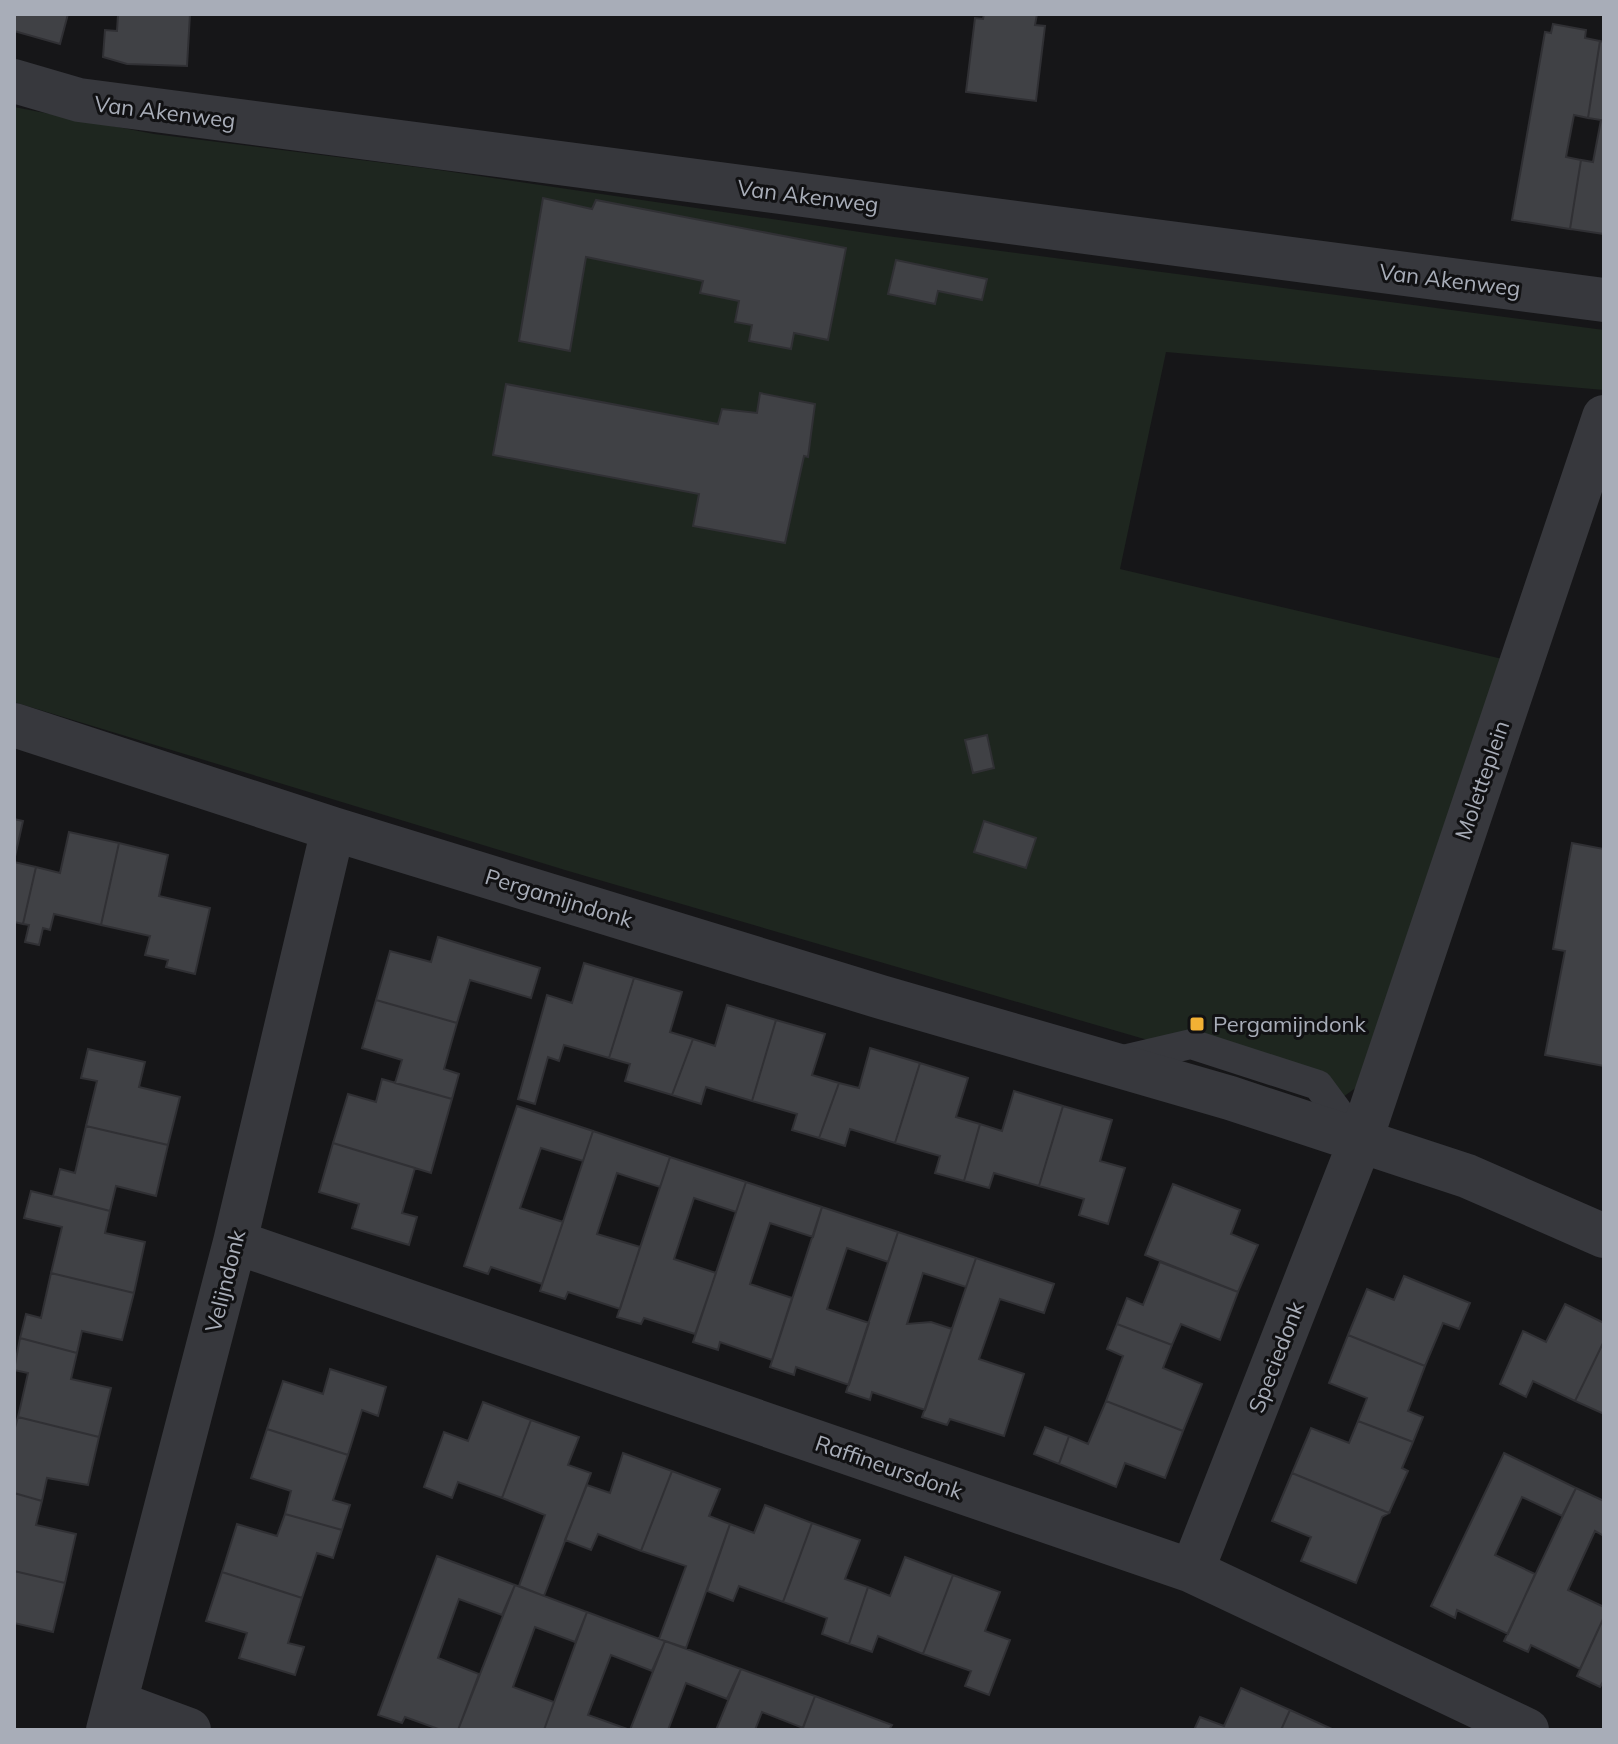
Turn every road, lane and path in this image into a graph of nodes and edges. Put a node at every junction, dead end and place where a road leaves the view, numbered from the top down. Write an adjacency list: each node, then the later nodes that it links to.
1 (14, 81): 2 (street, Van Akenweg)
2 (1604, 300)
3 (1604, 417): 6 (street, Moletteplein)
4 (14, 725): 5 (street, Pergamijndonk)
5 (333, 829): 6 (street, Pergamijndonk); 8 (street, Velijndonk)
6 (1360, 1142): 7 (street, Pergamijndonk); 9 (street, Speciedonk)
7 (1604, 1236)
8 (235, 1242): 9 (street, Raffineursdonk); 10 (street, Velijndonk)
9 (1192, 1571): 12 (street, Raffineursdonk)
10 (112, 1717): 11 (street)
11 (189, 1730)
12 (1527, 1730)

